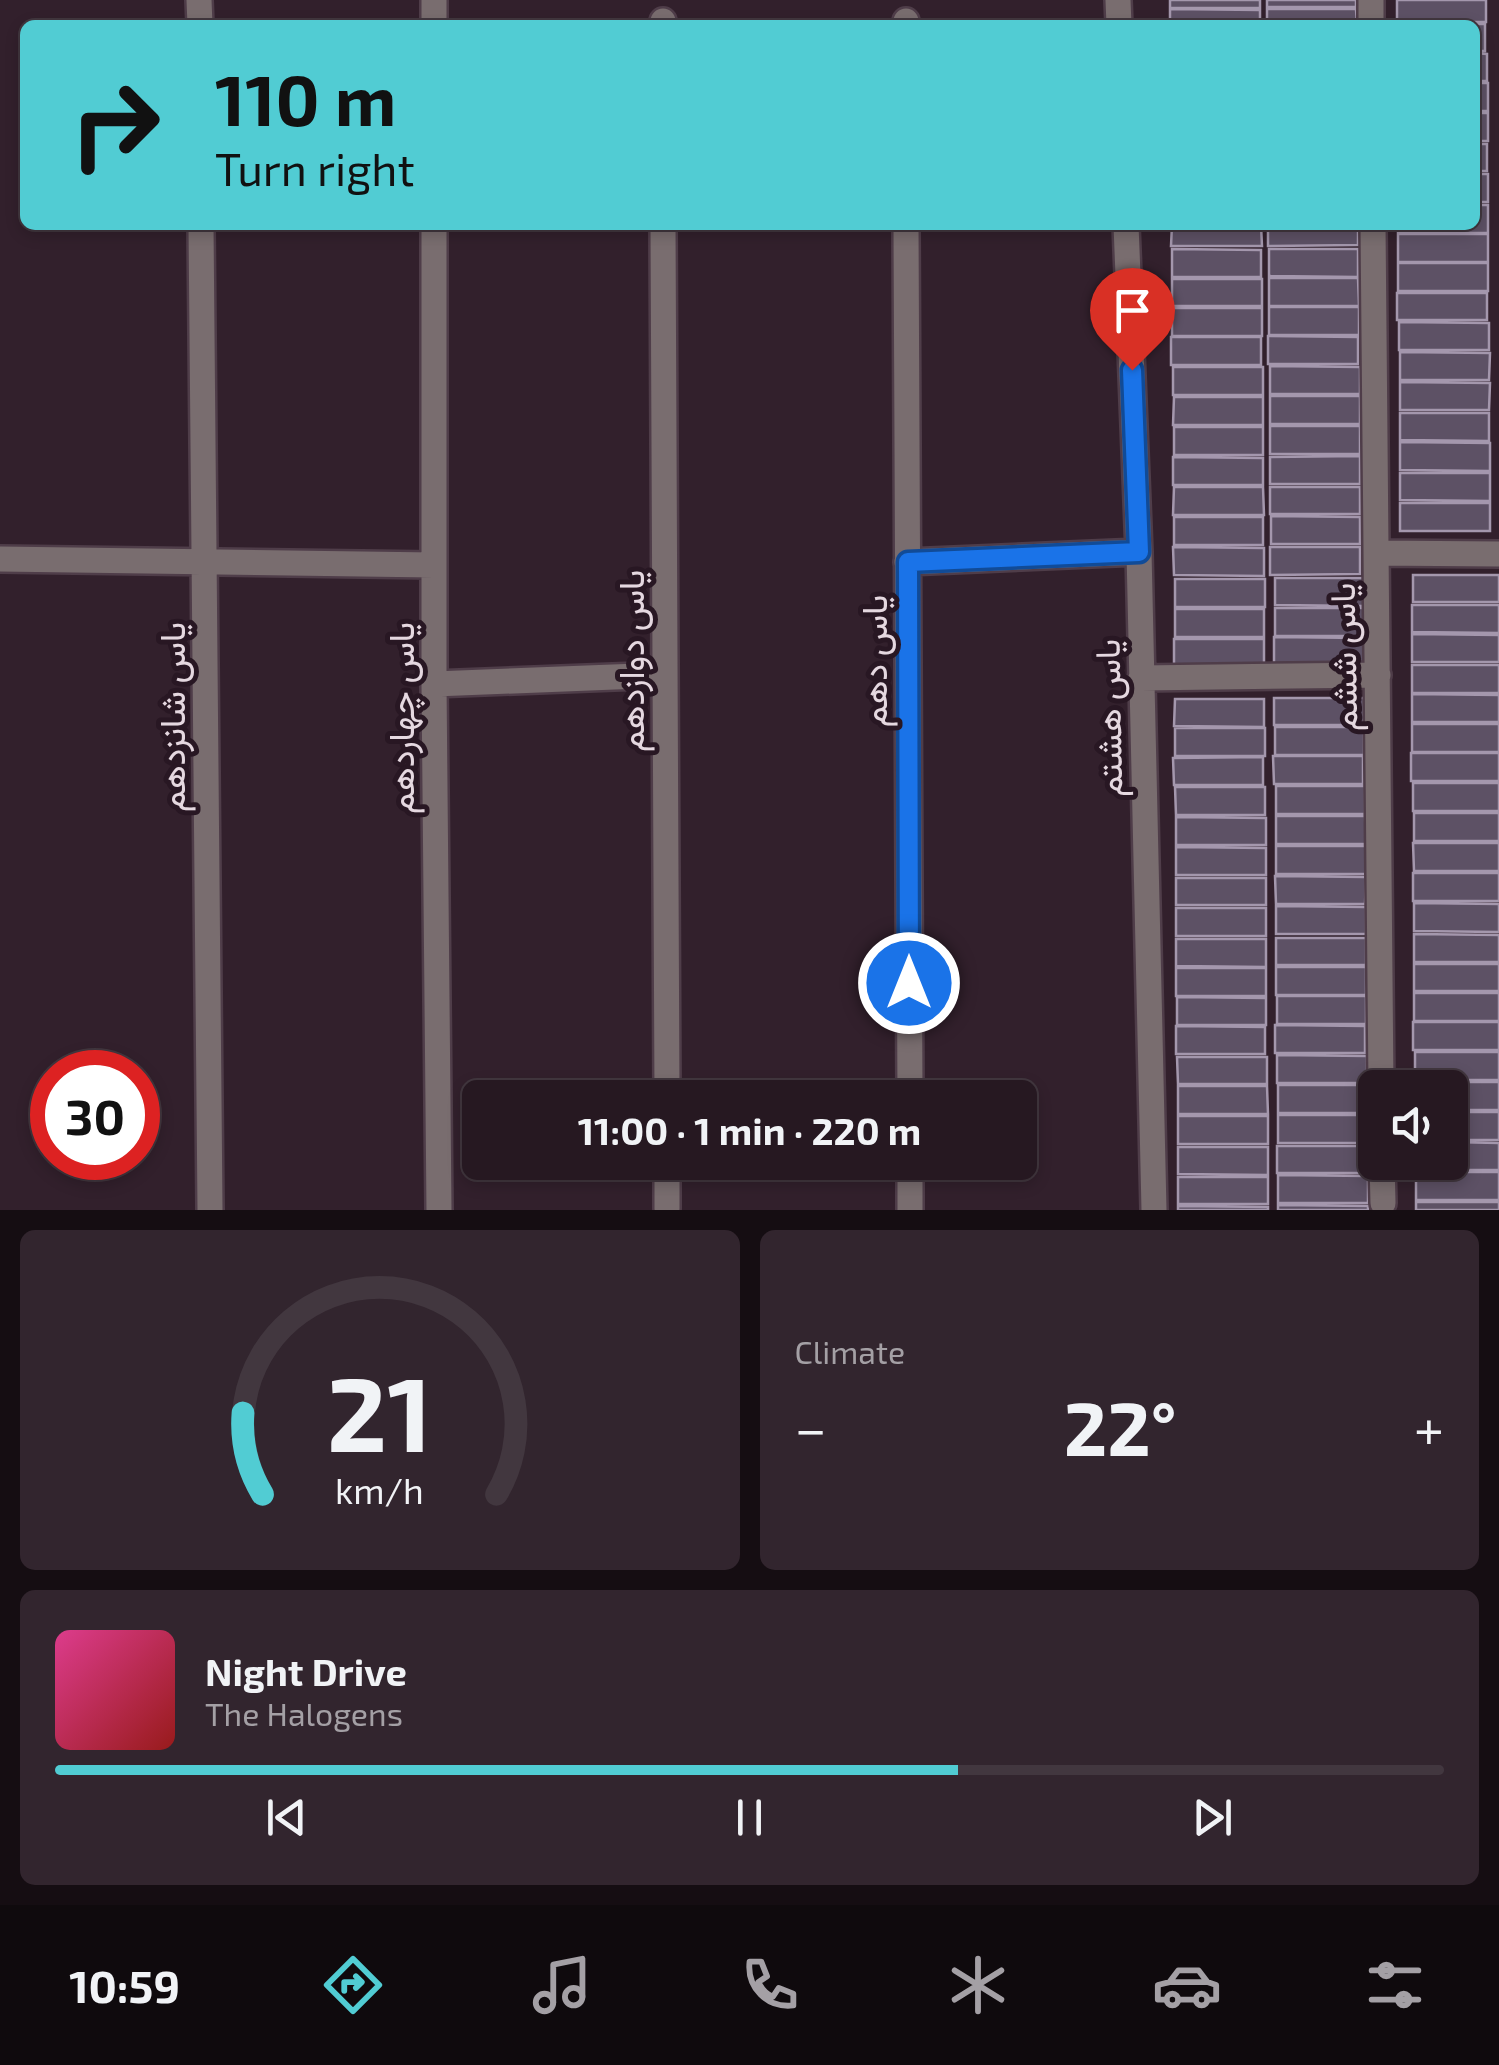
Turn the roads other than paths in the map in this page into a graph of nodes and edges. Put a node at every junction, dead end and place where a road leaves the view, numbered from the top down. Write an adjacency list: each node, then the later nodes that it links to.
1 (201, 230): 11 (street, یاس شانزدهم)
2 (434, 230): 13 (street, یاس چهاردهم)
3 (663, 230): 14 (street, یاس دوازدهم)
4 (906, 230): 12 (street, یاس دهم)
5 (1126, 230): 7 (street, یاس هشتم)
6 (1373, 230): 8 (street, یاس ششم)
7 (1139, 552): 12 (street); 16 (street, یاس هشتم)
8 (1376, 554): 9 (street); 15 (street, یاس ششم)
9 (1499, 554)
10 (0, 560): 11 (street)
11 (204, 562): 13 (street); 25 (street, یاس شانزدهم)
12 (908, 562): 20 (street, یاس دهم)
13 (434, 565): 17 (street, یاس چهاردهم)
14 (665, 675): 17 (street); 19 (street, یاس دوازدهم)
15 (1378, 676): 16 (street); 18 (street, یاس ششم)
16 (1141, 678): 29 (street, یاس هشتم)
17 (434, 684): 28 (street, یاس چهاردهم)
18 (1382, 1070)
19 (666, 1080)
20 (910, 1080)
21 (667, 1180): 26 (street)
22 (910, 1180): 27 (street)
23 (1382, 1180): 24 (street)
24 (1382, 1203)
25 (210, 1208)
26 (667, 1208)
27 (910, 1209)
28 (439, 1210)
29 (1154, 1210)

